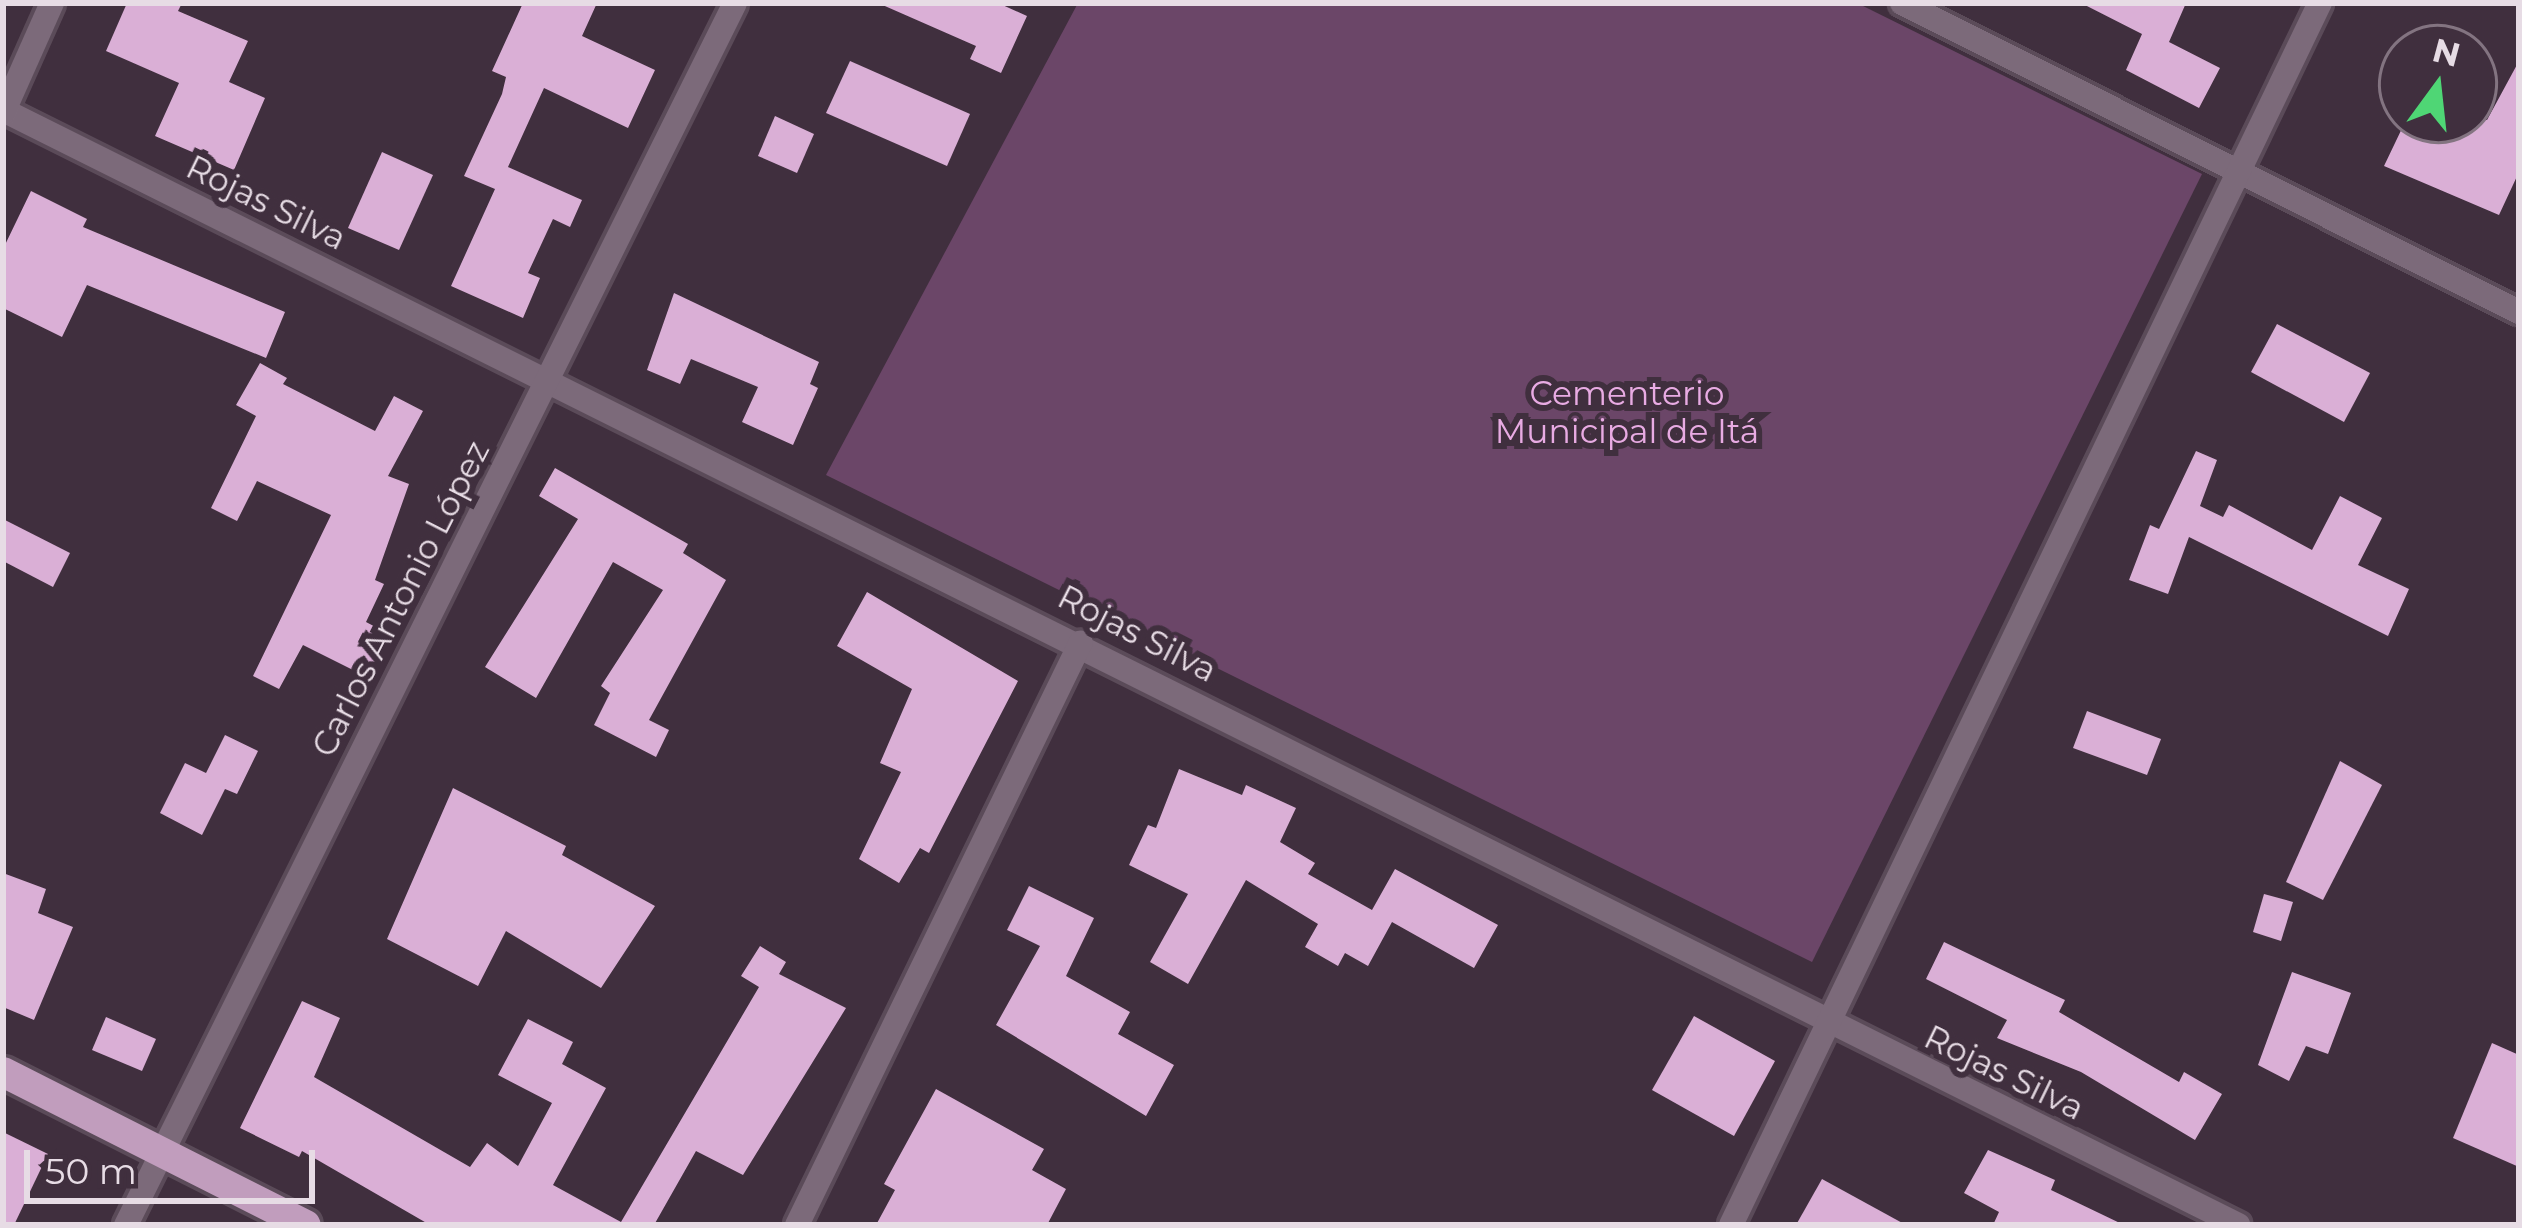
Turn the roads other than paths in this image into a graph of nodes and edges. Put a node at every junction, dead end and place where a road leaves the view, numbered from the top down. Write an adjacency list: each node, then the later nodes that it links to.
1 (52, 3): 5 (street)
2 (735, 3): 8 (street, Carlos Antonio López)
3 (1902, 3): 6 (street)
4 (2320, 3): 6 (street)
5 (3, 111): 8 (street, Rojas Silva)
6 (2241, 174): 7 (street); 10 (street)
7 (2519, 312)
8 (549, 379): 9 (street, Rojas Silva); 12 (street, Carlos Antonio López)
9 (1081, 642): 10 (street, Rojas Silva); 15 (street)
10 (1828, 1024): 16 (street); 17 (street, Rojas Silva)
11 (3, 1072): 12 (main road)
12 (161, 1153): 13 (street, Carlos Antonio López); 14 (main road)
13 (126, 1225)
14 (305, 1225)
15 (797, 1225)
16 (1731, 1225)
17 (2238, 1225)

